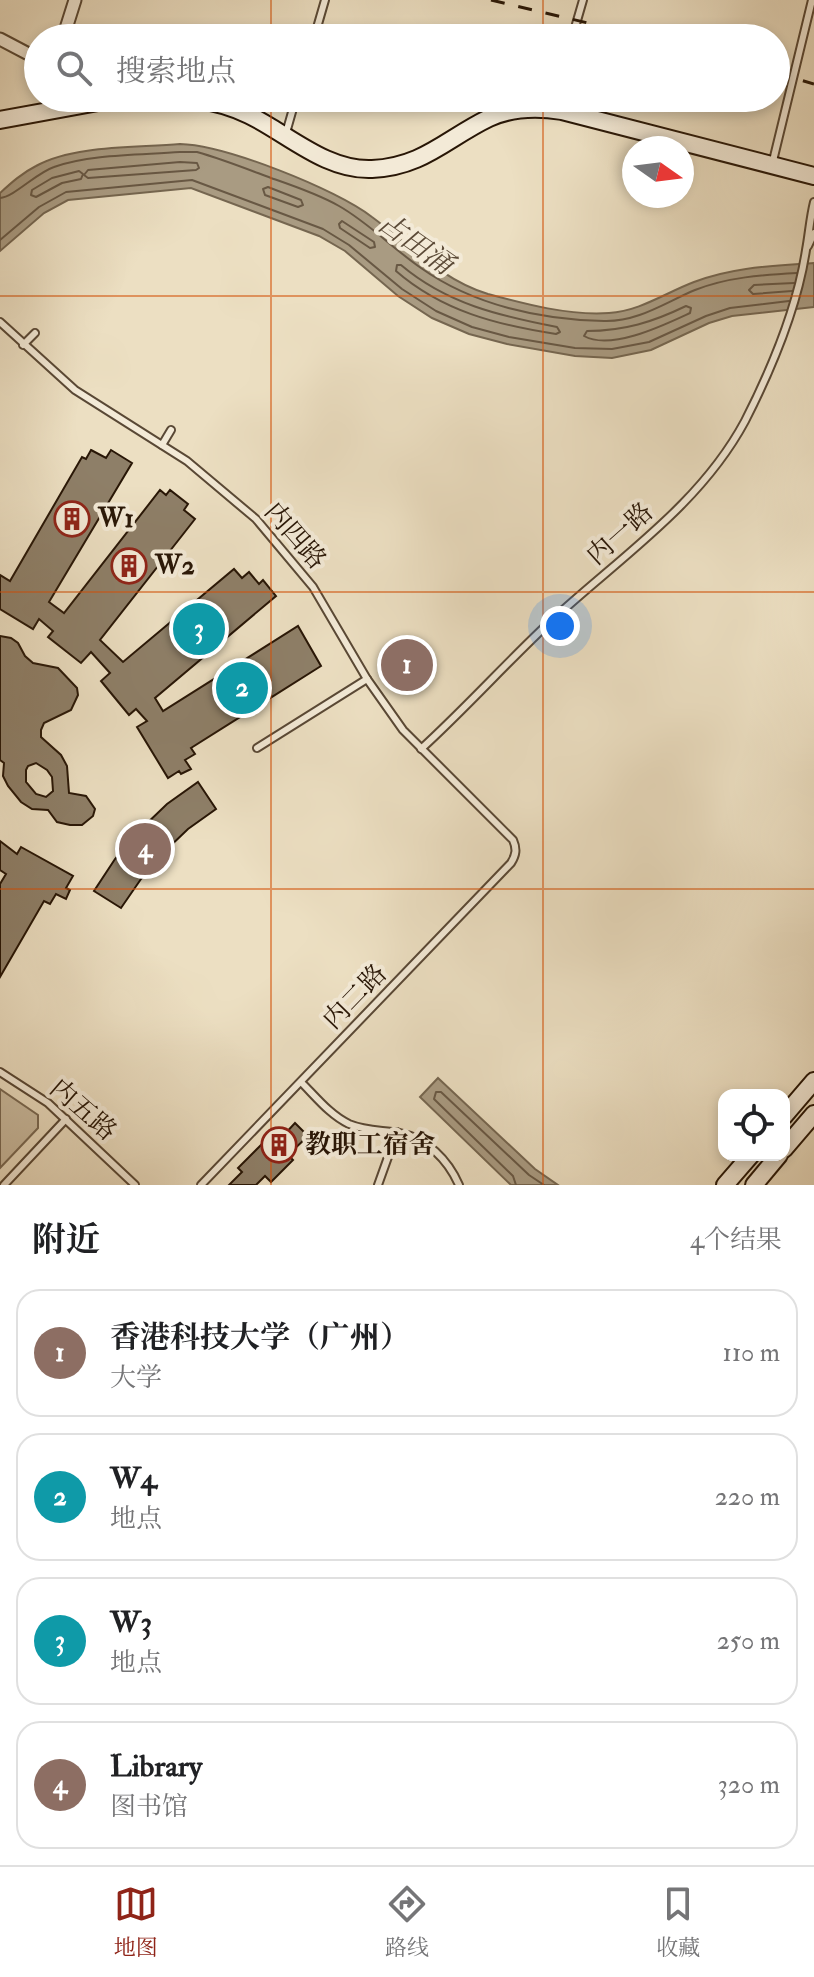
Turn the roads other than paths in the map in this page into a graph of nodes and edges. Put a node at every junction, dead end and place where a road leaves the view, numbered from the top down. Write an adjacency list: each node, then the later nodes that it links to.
1 (75, 0): 5 (street)
2 (325, 0): 6 (lane)
3 (583, 0): 7 (lane)
4 (812, 0): 10 (lane)
5 (67, 24)
6 (318, 24)
7 (576, 24)
8 (0, 39): 9 (street)
9 (24, 52)
10 (790, 91)
11 (31, 112): 17 (street)
12 (241, 112): 18 (street)
13 (292, 112): 18 (lane)
14 (508, 112): 18 (street)
15 (582, 112): 19 (street)
16 (785, 112): 19 (lane)
17 (0, 120)
18 (285, 136)
19 (772, 165): 20 (street)
20 (814, 176)
21 (814, 202): 23 (lane)
22 (814, 233): 23 (lane)
23 (806, 249): 31 (lane, 内一路)
24 (0, 322): 26 (lane, 内四路)
25 (35, 333): 26 (lane)
26 (23, 345): 28 (lane, 内四路)
27 (171, 430): 28 (lane)
28 (162, 445): 29 (lane, 内四路)
29 (367, 679): 30 (lane); 31 (lane, 内四路)
30 (257, 748)
31 (421, 749): 32 (lane, 内四路)
32 (503, 830): 35 (lane, 内二路)
33 (0, 1072): 38 (lane, 内五路)
34 (814, 1081): 36 (street)
35 (301, 1082): 39 (lane); 45 (lane, 内二路)
36 (790, 1109)
37 (814, 1114): 40 (street)
38 (66, 1119): 43 (lane); 44 (lane, 内五路)
39 (397, 1132): 46 (lane); 47 (lane)
40 (790, 1142)
41 (746, 1161): 48 (street)
42 (774, 1161): 49 (street)
43 (4, 1185)
44 (135, 1185)
45 (201, 1185)
46 (378, 1185)
47 (459, 1185)
48 (725, 1185)
49 (754, 1185)

